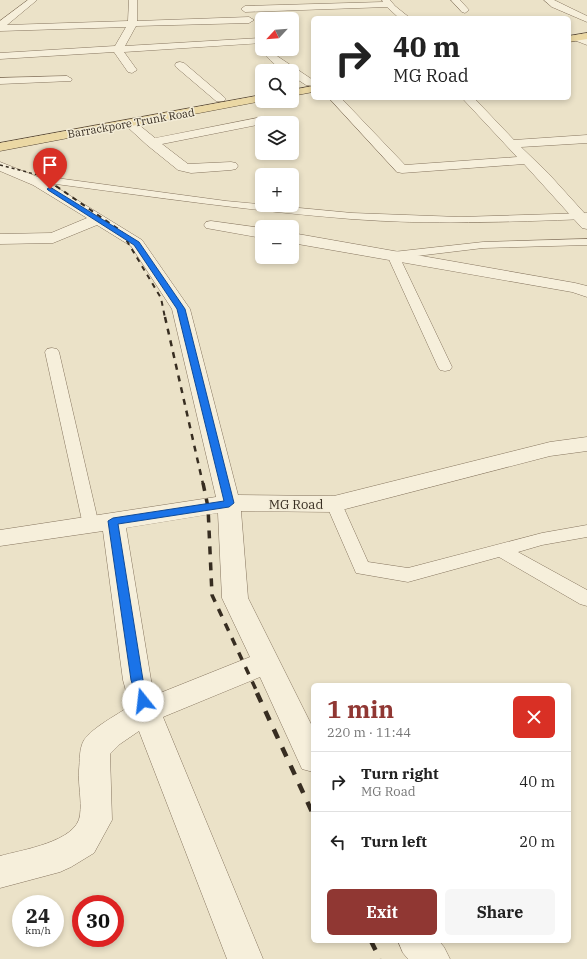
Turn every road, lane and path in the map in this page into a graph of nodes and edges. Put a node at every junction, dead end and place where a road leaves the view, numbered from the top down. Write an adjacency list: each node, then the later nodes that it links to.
1 (133, 0): 12 (street)
2 (455, 0): 8 (street)
3 (548, 0): 10 (street)
4 (30, 2): 7 (street); 13 (street)
5 (388, 2): 6 (street); 9 (street)
6 (244, 5): 11 (street)
7 (13, 6)
8 (465, 10)
9 (403, 16)
10 (587, 19)
11 (249, 20): 12 (street); 14 (street)
12 (133, 24): 13 (street); 19 (street)
13 (0, 27)
14 (255, 31)
15 (587, 31): 16 (main road)
16 (576, 37): 17 (street)
17 (587, 42)
18 (255, 45): 19 (street)
19 (117, 50): 20 (street); 23 (street)
20 (0, 56)
21 (271, 56): 26 (street)
22 (180, 65): 32 (street)
23 (132, 70)
24 (67, 79): 25 (street)
25 (0, 81)
26 (311, 84)
27 (311, 85): 29 (main road)
28 (311, 85): 30 (main road)
29 (299, 86)
30 (299, 90)
31 (255, 92): 32 (main road, Barrackpore Trunk Road)
32 (220, 99): 38 (main road, Barrackpore Trunk Road)
33 (255, 99): 37 (main road, Barrackpore Trunk Road)
34 (337, 100): 43 (street)
35 (470, 100): 41 (street)
36 (255, 122): 40 (street)
37 (129, 123): 40 (street); 42 (main road, Barrackpore Trunk Road)
38 (0, 139)
39 (587, 139): 41 (street)
40 (151, 142): 45 (street)
41 (511, 144): 43 (street)
42 (0, 147)
43 (528, 160): 47 (street)
44 (0, 166): 46 (street)
45 (231, 166)
46 (38, 182): 47 (lane); 48 (street)
47 (584, 219)
48 (98, 220): 51 (street); 59 (street)
49 (211, 224): 50 (street)
50 (255, 232)
51 (0, 239)
52 (299, 239): 54 (street)
53 (587, 242): 54 (lane)
54 (393, 254): 55 (street); 57 (lane)
55 (587, 292)
56 (52, 352): 61 (lane)
57 (445, 367)
58 (587, 444): 60 (street, MG Road)
59 (229, 503): 60 (street, MG Road); 61 (street, MG Road); 66 (street)
60 (334, 504): 64 (lane)
61 (102, 523): 63 (street, MG Road); 67 (street)
62 (587, 531): 64 (lane)
63 (0, 538)
64 (501, 550): 65 (lane)
65 (587, 599)
66 (266, 663): 67 (street); 68 (street)
67 (146, 711): 69 (street); 71 (street)
68 (311, 755)
69 (0, 872)
70 (417, 943): 72 (street)
71 (245, 959)
72 (432, 959)

